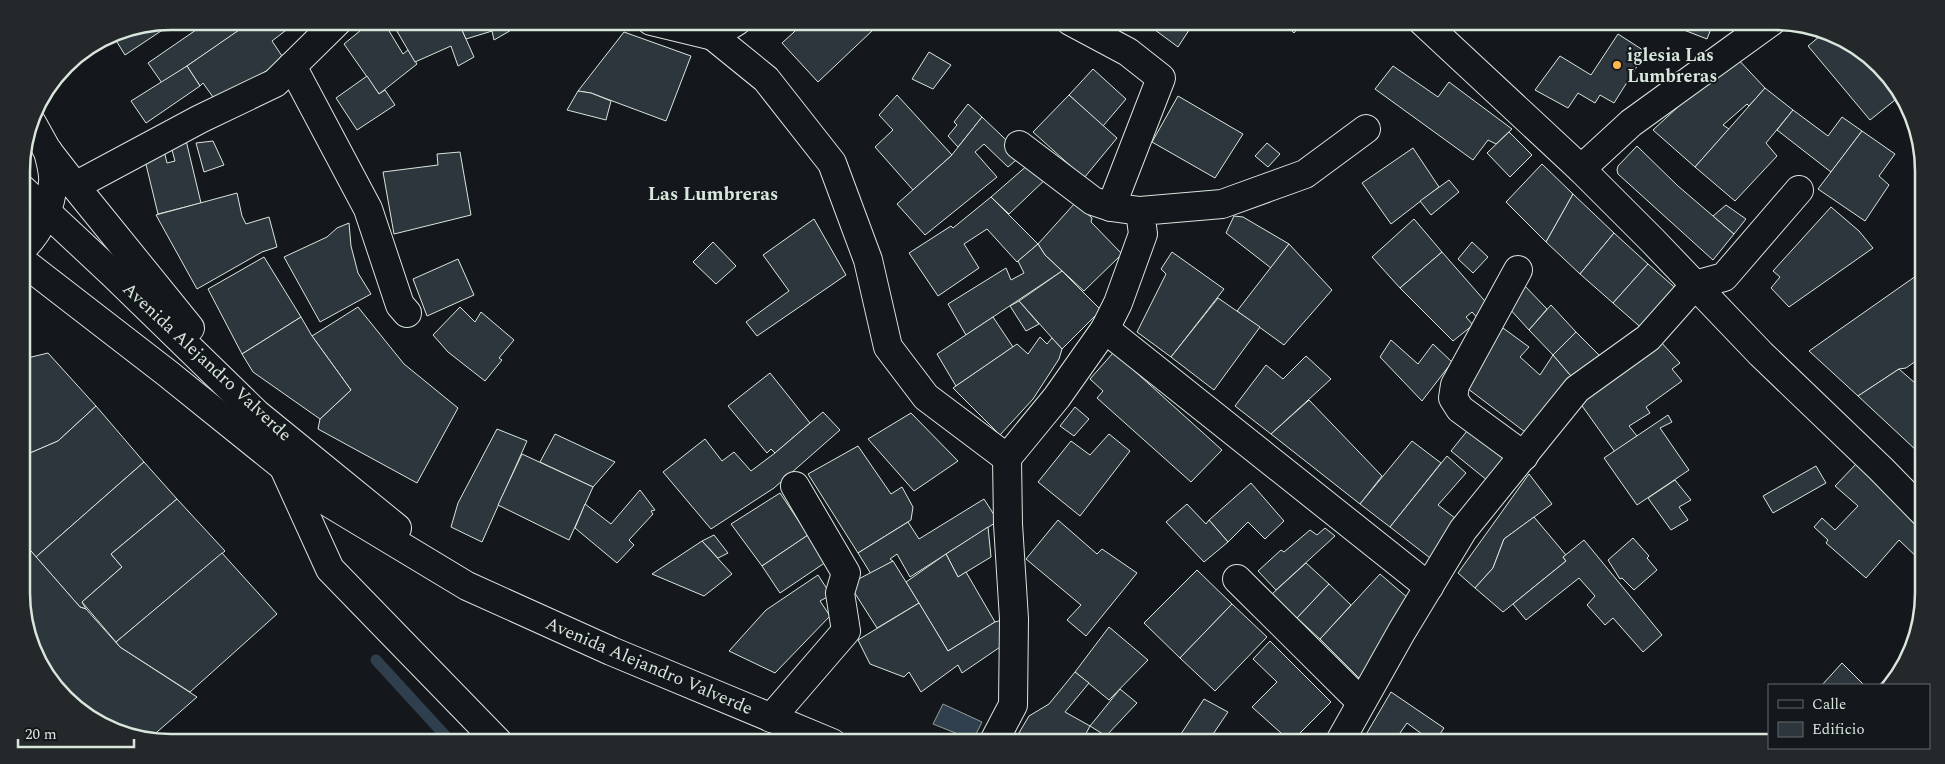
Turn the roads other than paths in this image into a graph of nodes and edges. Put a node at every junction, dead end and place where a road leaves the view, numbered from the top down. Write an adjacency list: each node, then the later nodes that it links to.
1 (329, 30): 8 (street)
2 (688, 30): 7 (street)
3 (723, 30): 7 (street)
4 (1087, 30): 17 (street)
5 (1432, 30): 13 (street)
6 (1759, 30): 13 (street)
7 (713, 36): 28 (street)
8 (292, 66): 14 (street); 24 (street)
9 (1366, 129): 18 (street)
10 (36, 130): 12 (street)
11 (1019, 146): 17 (street)
12 (48, 150): 14 (street); 19 (street)
13 (1581, 170): 23 (street)
14 (75, 186): 26 (street)
15 (1799, 190): 23 (street)
16 (30, 196): 19 (street, Avenida Alejandro Valverde)
17 (1111, 207): 18 (street)
18 (1140, 211): 25 (street)
19 (48, 212): 20 (street); 26 (street, Avenida Alejandro Valverde)
20 (30, 241)
21 (30, 267): 29 (street, Avenida Alejandro Valverde)
22 (1518, 270): 27 (street)
23 (1695, 285): 27 (street); 31 (street)
24 (407, 313)
25 (1105, 329): 28 (street); 34 (street)
26 (257, 414): 33 (street, Avenida Alejandro Valverde)
27 (1524, 456): 34 (street)
28 (1007, 458): 39 (street)
29 (284, 468): 33 (street, Avenida Alejandro Valverde); 37 (street)
30 (795, 486): 36 (street)
31 (1915, 504)
32 (1236, 579): 35 (street)
33 (468, 586): 36 (street, Avenida Alejandro Valverde)
34 (1429, 587): 35 (street)
35 (1361, 702): 40 (street)
36 (771, 718): 38 (street, Avenida Alejandro Valverde)
37 (489, 734)
38 (810, 734)
39 (998, 734)
40 (1343, 734)

